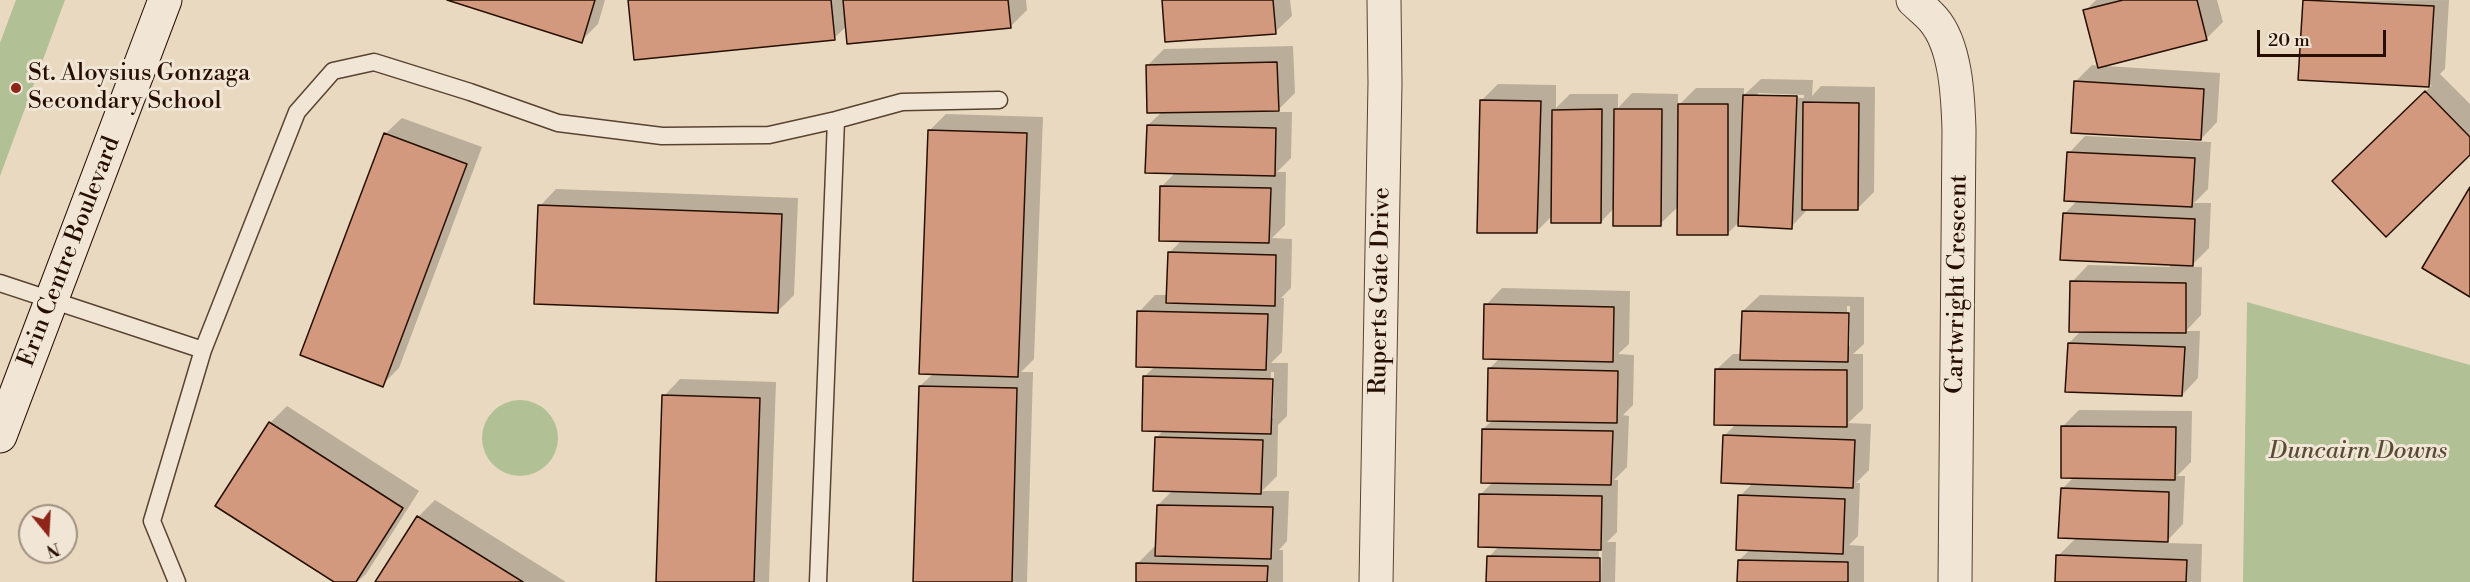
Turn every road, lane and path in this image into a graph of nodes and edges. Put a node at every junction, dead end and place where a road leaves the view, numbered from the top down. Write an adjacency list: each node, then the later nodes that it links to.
1 (165, 0): 7 (street, Erin Centre Boulevard)
2 (1384, 0): 12 (street, Ruperts Gate Drive)
3 (1913, 0): 13 (street, Cartwright Crescent)
4 (999, 100): 5 (lane)
5 (836, 120): 8 (lane); 11 (lane)
6 (0, 283): 7 (lane)
7 (52, 300): 8 (lane); 9 (street, Erin Centre Boulevard)
8 (203, 350): 10 (lane)
9 (0, 436)
10 (177, 582)
11 (818, 582)
12 (1376, 582)
13 (1955, 582)

